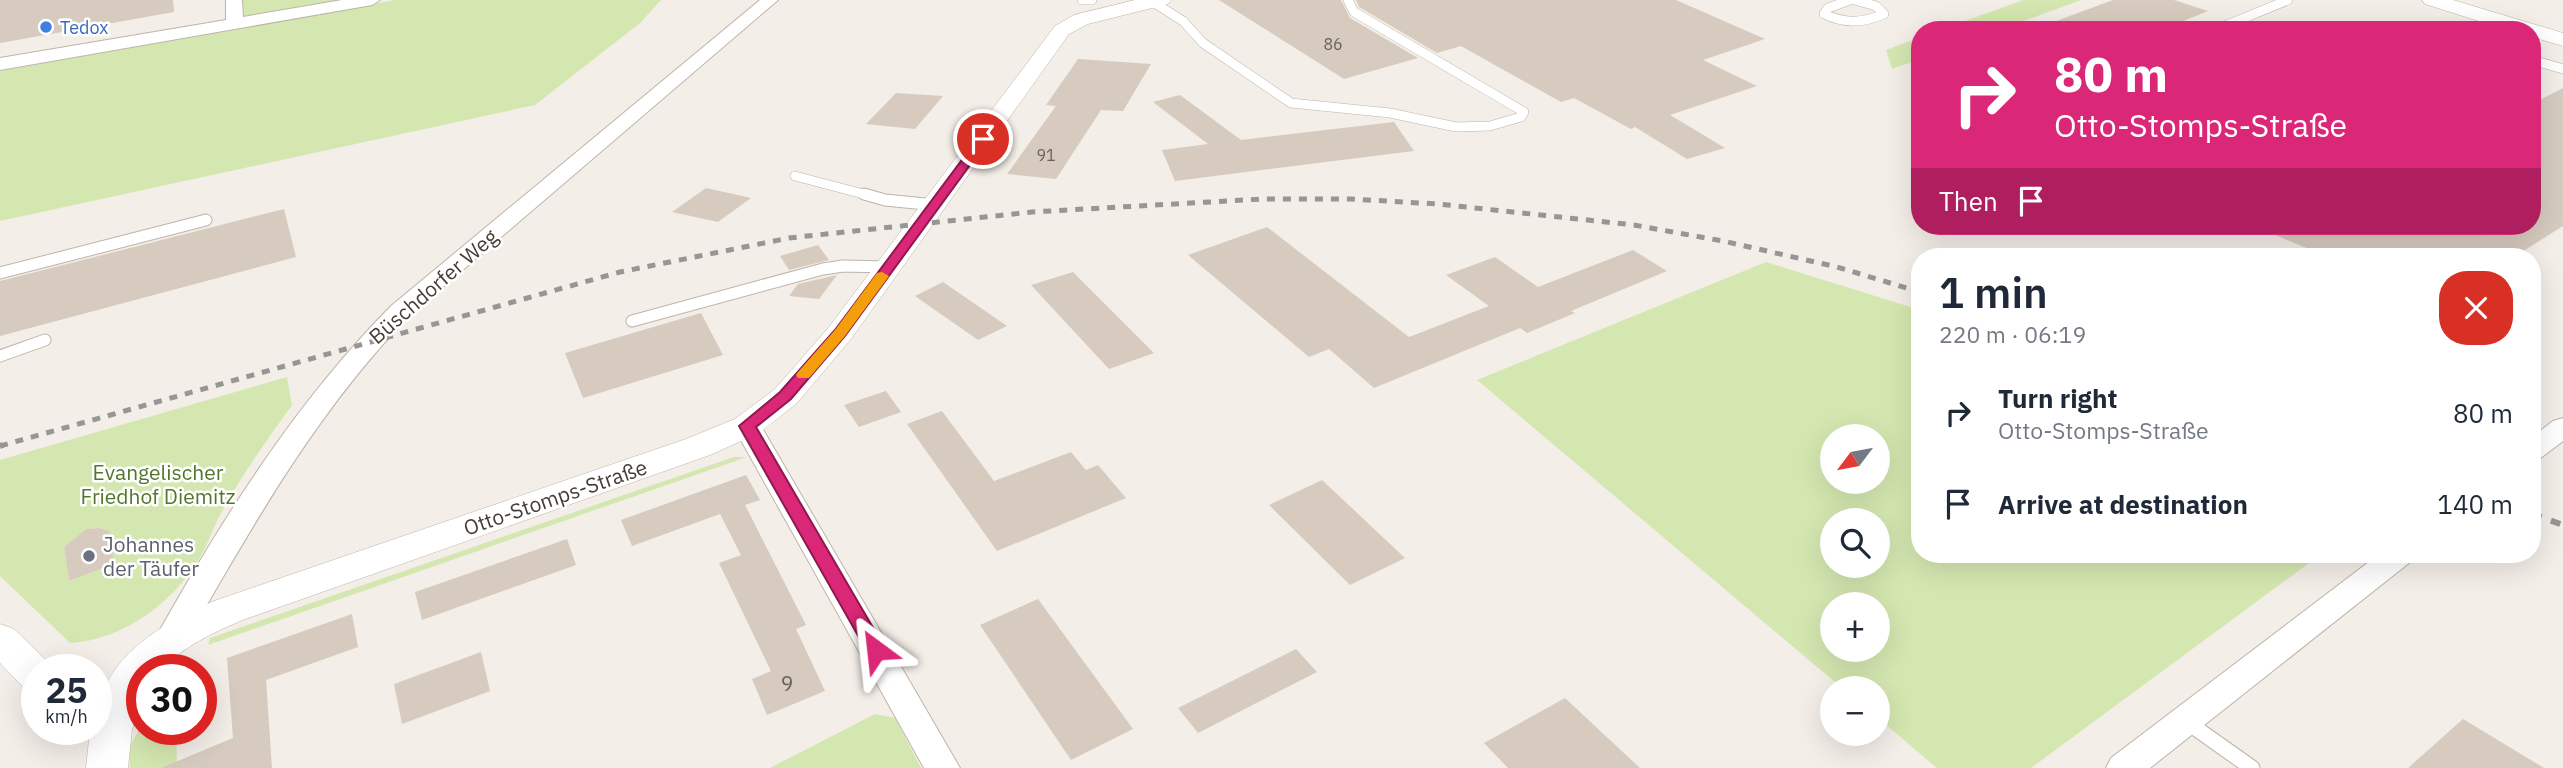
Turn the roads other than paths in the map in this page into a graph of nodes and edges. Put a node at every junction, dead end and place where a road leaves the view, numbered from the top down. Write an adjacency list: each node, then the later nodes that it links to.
1 (234, 0): 14 (street)
2 (372, 0): 14 (street)
3 (770, 0): 32 (street, Büschdorfer Weg)
4 (1082, 0): 5 (lane)
5 (1092, 0)
6 (1348, 0): 11 (lane)
7 (1850, 0): 8 (lane)
8 (1856, 0)
9 (2288, 0): 12 (lane)
10 (2432, 0): 13 (street)
11 (1151, 1): 21 (street, Otto-Stomps-Straße)
12 (2237, 21)
13 (2501, 21)
14 (235, 24): 18 (street)
15 (2541, 33): 16 (street)
16 (2563, 40)
17 (2541, 63): 19 (lane)
18 (0, 64)
19 (2563, 69)
20 (795, 176): 21 (lane)
21 (936, 205): 23 (street, Otto-Stomps-Straße)
22 (205, 220): 24 (lane)
23 (888, 267): 25 (lane); 28 (street, Otto-Stomps-Straße)
24 (0, 273)
25 (632, 321)
26 (45, 340): 27 (lane)
27 (0, 356)
28 (747, 426): 32 (street, Otto-Stomps-Straße); 39 (street)
29 (2563, 427): 30 (street)
30 (2541, 444)
31 (2388, 563): 36 (street)
32 (172, 637): 35 (street, Otto-Stomps-Straße)
33 (0, 639): 34 (street)
34 (21, 660)
35 (112, 700)
36 (2185, 721): 40 (street); 41 (lane)
37 (109, 745): 38 (street, Otto-Stomps-Straße)
38 (107, 768)
39 (942, 768)
40 (2124, 768)
41 (2252, 768)

